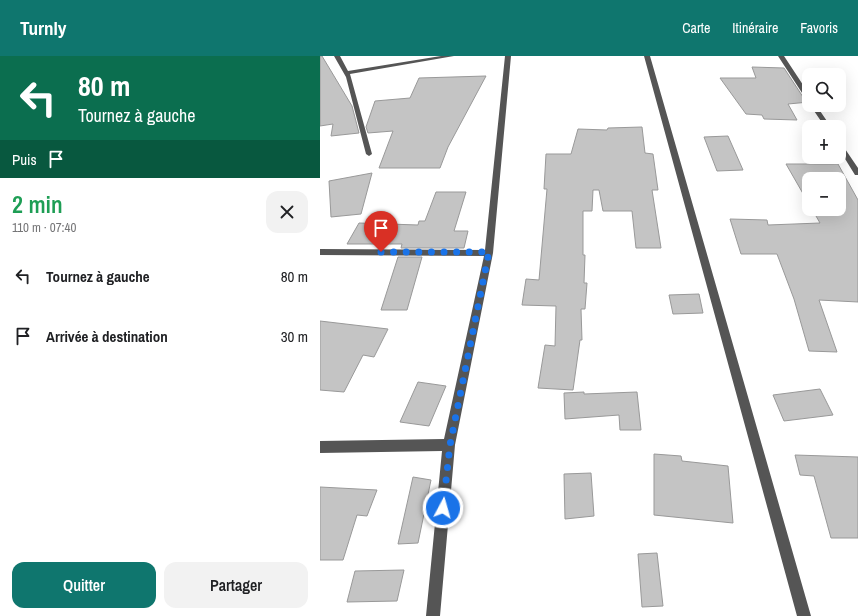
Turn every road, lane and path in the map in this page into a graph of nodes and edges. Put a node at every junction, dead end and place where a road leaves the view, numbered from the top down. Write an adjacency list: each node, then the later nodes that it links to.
1 (337, 56): 6 (street)
2 (451, 56): 6 (street)
3 (508, 56): 12 (street)
4 (647, 56): 16 (street)
5 (781, 56): 7 (street)
6 (347, 73): 8 (street)
7 (802, 88)
8 (369, 154)
9 (846, 155): 10 (street)
10 (858, 173)
11 (320, 252): 12 (street)
12 (489, 252): 13 (street)
13 (450, 445): 14 (street); 15 (street)
14 (320, 447)
15 (433, 616)
16 (804, 616)

